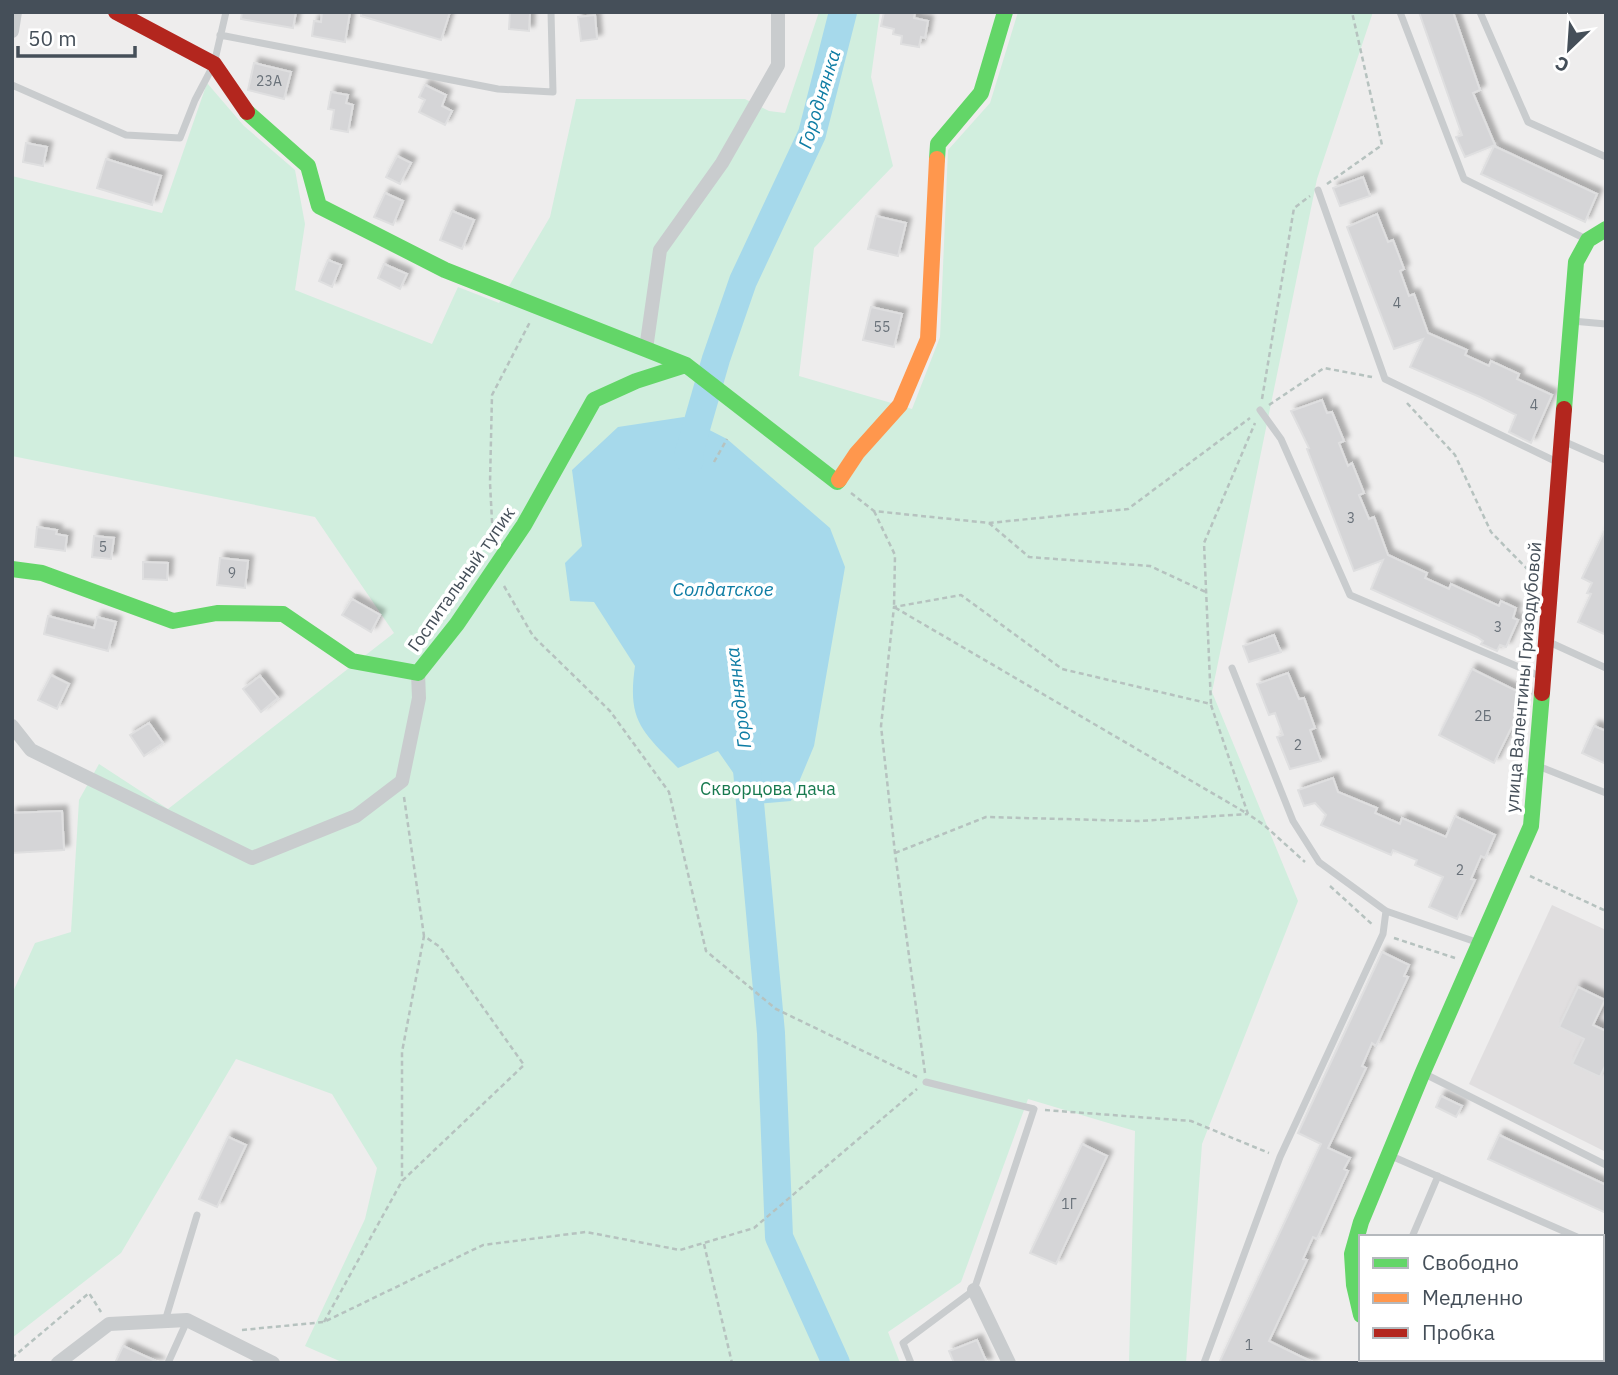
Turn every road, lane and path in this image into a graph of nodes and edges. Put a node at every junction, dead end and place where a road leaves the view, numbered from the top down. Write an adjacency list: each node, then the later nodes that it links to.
1 (15, 12): 10 (street)
2 (116, 12): 12 (street)
3 (226, 12): 11 (lane)
4 (551, 12): 11 (lane)
5 (778, 12): 21 (street)
6 (1005, 12): 31 (street)
7 (1352, 12): 15 (path)
8 (1400, 12): 17 (lane)
9 (1480, 12): 14 (lane)
10 (12, 31)
11 (220, 35): 12 (lane)
12 (215, 64): 13 (lane); 18 (street)
13 (12, 85)
14 (1606, 157)
15 (1318, 190): 23 (lane); 25 (path)
16 (1606, 229): 17 (street)
17 (1588, 240): 19 (street, улица Валентины Гризодубовой)
18 (538, 307): 21 (street); 35 (path)
19 (1570, 321): 20 (lane); 27 (street, улица Валентины Гризодубовой)
20 (1606, 324)
21 (646, 349): 22 (street)
22 (686, 365): 31 (street); 35 (street, Госпитальный тупик)
23 (1385, 379): 25 (path); 30 (lane)
24 (1402, 398): 36 (path)
25 (1260, 410): 33 (path); 37 (path); 43 (lane)
26 (727, 439): 29 (path)
27 (1563, 440): 28 (lane); 30 (street, улица Валентины Гризодубовой)
28 (1606, 460)
29 (714, 461)
30 (1560, 464): 36 (street, улица Валентины Гризодубовой)
31 (837, 482): 32 (path)
32 (874, 511): 33 (path); 38 (path)
33 (989, 523): 37 (path)
34 (12, 569): 42 (street, Госпитальный тупик)
35 (494, 570): 42 (street, Госпитальный тупик); 55 (path)
36 (1549, 591): 39 (street, улица Валентины Гризодубовой)
37 (1208, 593): 38 (path)
38 (894, 607): 48 (path); 48 (path)
39 (1545, 640): 41 (lane); 43 (street, улица Валентины Гризодубовой)
40 (1232, 668): 50 (lane)
41 (1606, 668)
42 (418, 673): 46 (street)
43 (1542, 677): 45 (street, улица Валентины Гризодубовой)
44 (12, 726): 46 (street)
45 (1534, 764): 47 (lane); 49 (street, улица Валентины Гризодубовой)
46 (402, 781): 52 (path)
47 (1606, 793)
48 (895, 853): 55 (path)
49 (1513, 868): 51 (path); 53 (street, улица Валентины Гризодубовой)
50 (1386, 911): 53 (lane); 58 (lane)
51 (1606, 911)
52 (424, 936): 61 (path); 61 (path)
53 (1480, 943): 54 (street, улица Валентины Гризодубовой)
54 (1423, 1072): 57 (street, улица Валентины Гризодубовой); 59 (lane)
55 (926, 1082): 56 (lane); 65 (path)
56 (1034, 1109): 58 (path); 66 (lane)
57 (1389, 1154): 60 (lane); 67 (street, улица Валентины Гризодубовой)
58 (1280, 1157): 80 (lane)
59 (1606, 1165)
60 (1438, 1176): 63 (lane); 64 (lane)
61 (402, 1181): 70 (path)
62 (197, 1215): 69 (lane)
63 (1413, 1235)
64 (1572, 1235)
65 (704, 1243): 70 (path); 77 (path)
66 (974, 1290): 78 (lane); 79 (street)
67 (1359, 1306)
68 (187, 1320): 69 (street); 72 (street); 75 (lane)
69 (165, 1321): 71 (street)
70 (324, 1322): 72 (path)
71 (109, 1324): 73 (path); 74 (street)
72 (211, 1332): 76 (street)
73 (12, 1358)
74 (58, 1363)
75 (168, 1363)
76 (273, 1363)
77 (732, 1363)
78 (911, 1363)
79 (1009, 1363)
80 (1204, 1363)

